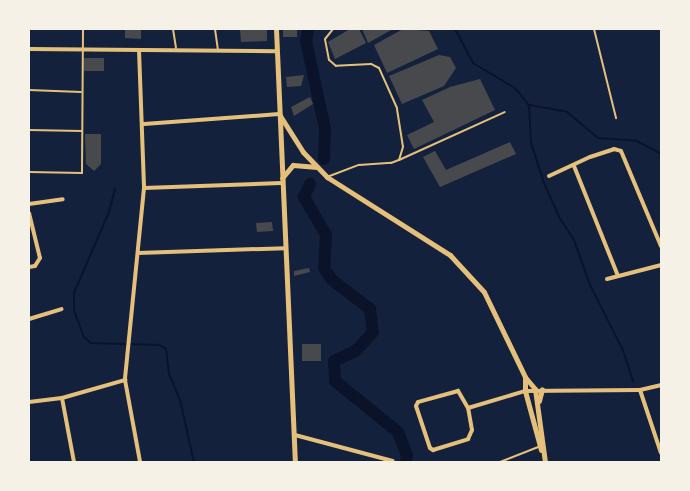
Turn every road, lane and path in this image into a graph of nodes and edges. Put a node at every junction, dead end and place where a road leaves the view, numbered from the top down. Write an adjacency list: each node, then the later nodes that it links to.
1 (83, 29): 8 (lane)
2 (173, 29): 11 (lane)
3 (215, 29): 12 (lane)
4 (276, 29): 10 (main road)
5 (333, 29): 21 (lane)
6 (594, 29): 17 (lane)
7 (29, 49): 8 (street)
8 (82, 50): 9 (street); 14 (lane)
9 (140, 50): 11 (street); 18 (street)
10 (276, 50): 12 (street); 16 (main road)
11 (176, 51): 12 (street)
12 (218, 51)
13 (29, 90): 14 (lane)
14 (82, 92): 20 (lane)
15 (505, 112): 21 (lane)
16 (279, 114): 18 (street); 22 (main road); 27 (main road)
17 (616, 118)
18 (144, 124): 28 (street)
19 (29, 130): 20 (lane)
20 (82, 131): 24 (lane)
21 (398, 160): 26 (lane)
22 (317, 166): 26 (main road); 27 (main road)
23 (574, 166): 25 (street); 32 (street); 37 (street)
24 (29, 172)
25 (550, 176)
26 (327, 177): 41 (main road)
27 (281, 183): 28 (street); 33 (main road)
28 (144, 188): 34 (street)
29 (63, 199): 30 (street)
30 (29, 204)
31 (29, 212): 36 (street)
32 (661, 246)
33 (286, 248): 34 (street); 52 (main road)
34 (138, 253): 42 (street)
35 (661, 265): 37 (street)
36 (29, 267)
37 (618, 276): 38 (street)
38 (607, 279)
39 (62, 309): 40 (street)
40 (29, 319)
41 (526, 377): 44 (main road); 47 (main road)
42 (125, 380): 48 (street); 57 (street)
43 (661, 385): 46 (street)
44 (535, 389): 45 (street); 47 (street); 51 (main road)
45 (542, 389): 46 (street); 51 (main road)
46 (640, 390): 54 (street)
47 (525, 391): 50 (street); 53 (main road)
48 (62, 398): 49 (street); 56 (street)
49 (29, 402)
50 (468, 408): 50 (street)
51 (538, 409): 60 (main road)
52 (295, 435): 55 (street); 58 (main road)
53 (540, 446): 59 (lane); 60 (main road)
54 (661, 453)
55 (393, 461)
56 (74, 462)
57 (140, 462)
58 (295, 462)
59 (500, 462)
60 (545, 462)

